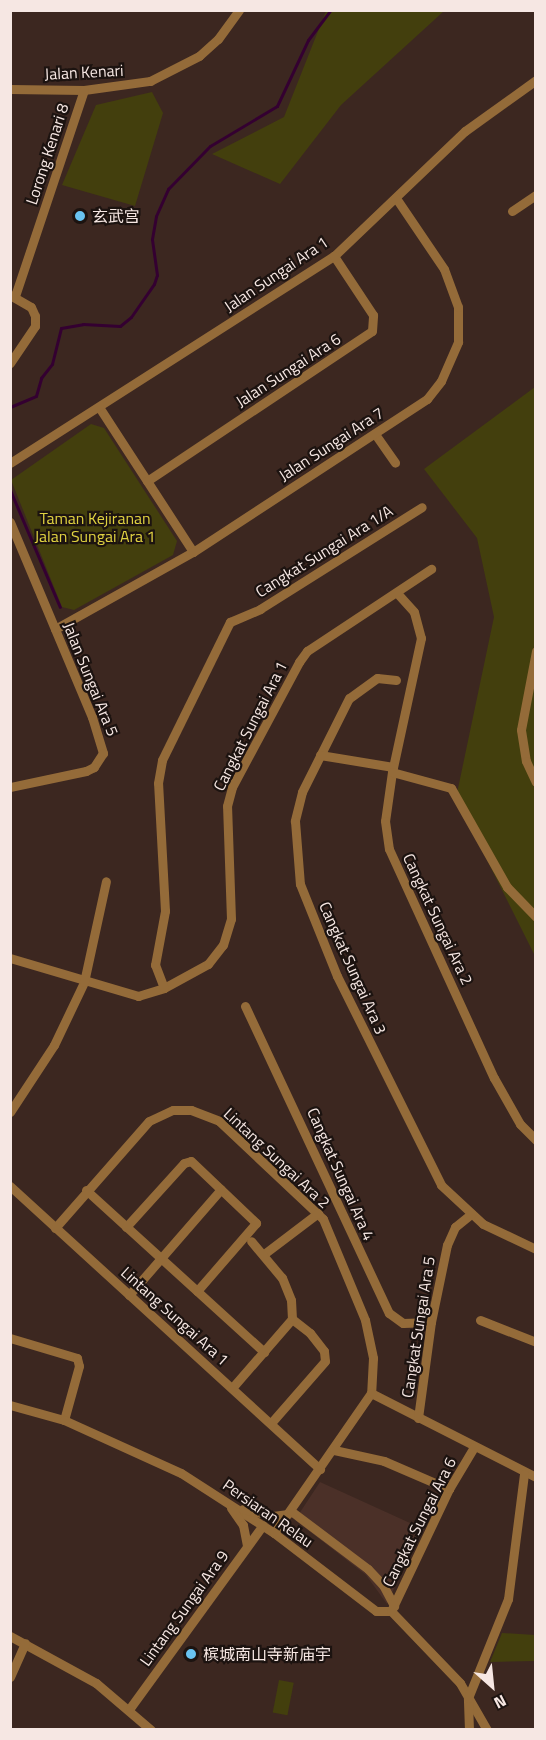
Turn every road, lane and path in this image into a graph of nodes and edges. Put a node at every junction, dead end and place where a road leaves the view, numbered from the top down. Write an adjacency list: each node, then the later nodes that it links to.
1 (239, 10): 4 (street, Jalan Kenari)
2 (536, 80): 6 (street, Jalan Sungai Ara 1)
3 (10, 89): 4 (street, Jalan Kenari)
4 (84, 90): 9 (street, Lorong Kenari 8)
5 (536, 195): 7 (street)
6 (396, 198): 8 (street, Jalan Sungai Ara 1); 12 (street, Jalan Sungai Ara 7)
7 (512, 211)
8 (334, 256): 11 (street, Jalan Sungai Ara 1); 15 (street, Jalan Sungai Ara 6)
9 (13, 296): 10 (street)
10 (10, 363)
11 (99, 407): 13 (street, Jalan Sungai Ara 1); 15 (street)
12 (375, 434): 14 (street); 18 (street, Jalan Sungai Ara 7)
13 (10, 463)
14 (395, 463)
15 (147, 481): 18 (street)
16 (422, 507): 32 (street, Cangkat Sungai Ara 1/A)
17 (10, 522): 21 (street, Jalan Sungai Ara 5)
18 (193, 552): 21 (street, Jalan Sungai Ara 7)
19 (431, 569): 20 (street, Cangkat Sungai Ara 1)
20 (397, 593): 25 (street, Cangkat Sungai Ara 2); 32 (street, Cangkat Sungai Ara 1)
21 (55, 628): 27 (street, Jalan Sungai Ara 5)
22 (536, 651): 26 (street)
23 (396, 680): 24 (street, Cangkat Sungai Ara 3)
24 (320, 755): 25 (street); 40 (street, Cangkat Sungai Ara 3)
25 (392, 770): 29 (street); 35 (street, Cangkat Sungai Ara 2)
26 (536, 782)
27 (10, 787)
28 (106, 881): 31 (street)
29 (536, 916)
30 (10, 958): 31 (street, Cangkat Sungai Ara 1)
31 (84, 982): 32 (street, Cangkat Sungai Ara 1); 34 (street)
32 (164, 988)
33 (246, 1006): 51 (street, Cangkat Sungai Ara 4)
34 (10, 1112)
35 (536, 1140)
36 (10, 1186): 42 (street, Lintang Sungai Ara 1)
37 (221, 1189): 41 (street); 46 (street); 47 (street)
38 (86, 1190): 39 (street, Lintang Sungai Ara 2); 41 (street); 42 (street, Lintang Sungai Ara 2)
39 (318, 1213): 45 (street); 56 (street, Lintang Sungai Ara 2)
40 (471, 1214): 44 (street, Cangkat Sungai Ara 3); 51 (street, Cangkat Sungai Ara 5)
41 (126, 1227): 46 (street)
42 (55, 1228): 48 (street, Lintang Sungai Ara 1)
43 (251, 1241): 45 (street)
44 (536, 1249)
45 (264, 1254): 49 (street)
46 (161, 1258): 47 (street); 48 (street)
47 (197, 1291): 54 (street)
48 (129, 1295): 55 (street, Lintang Sungai Ara 1)
49 (292, 1319): 54 (street); 60 (street)
50 (480, 1320): 53 (street)
51 (431, 1322): 58 (street, Cangkat Sungai Ara 5)
52 (10, 1338): 59 (street)
53 (536, 1342)
54 (264, 1352): 55 (street)
55 (232, 1388): 60 (street, Lintang Sungai Ara 1)
56 (371, 1393): 58 (street, Cangkat Sungai Ara 6); 62 (street, Lintang Sungai Ara 2)
57 (10, 1405): 59 (street, Persiaran Relau)
58 (418, 1418): 61 (street, Cangkat Sungai Ara 6)
59 (64, 1420): 67 (street, Persiaran Relau)
60 (271, 1423): 63 (street, Lintang Sungai Ara 1)
61 (474, 1447): 64 (street, Cangkat Sungai Ara 6); 66 (street, Cangkat Sungai Ara 6)
62 (334, 1450): 63 (street, Lintang Sungai Ara 2); 66 (street)
63 (320, 1469): 69 (street, Lintang Sungai Ara 2)
64 (525, 1474): 65 (street, Cangkat Sungai Ara 6); 77 (street)
65 (536, 1478)
66 (450, 1489): 73 (street, Cangkat Sungai Ara 6)
67 (226, 1502): 68 (street, Persiaran Relau); 72 (street)
68 (235, 1508): 69 (street); 70 (street, Persiaran Relau)
69 (290, 1512): 71 (street, Lintang Sungai Ara 2); 73 (street)
70 (262, 1525): 71 (street, Persiaran Relau); 72 (street, Lintang Sungai Ara 9)
71 (274, 1533): 73 (street, Persiaran Relau)
72 (247, 1546): 78 (street, Lintang Sungai Ara 9)
73 (392, 1609): 77 (street, Persiaran Relau)
74 (10, 1636): 75 (street)
75 (25, 1643): 76 (street); 78 (street)
76 (10, 1677)
77 (468, 1698): 80 (street); 81 (street, Persiaran Relau)
78 (130, 1708): 79 (street)
79 (151, 1730)
80 (469, 1730)
81 (487, 1730)

